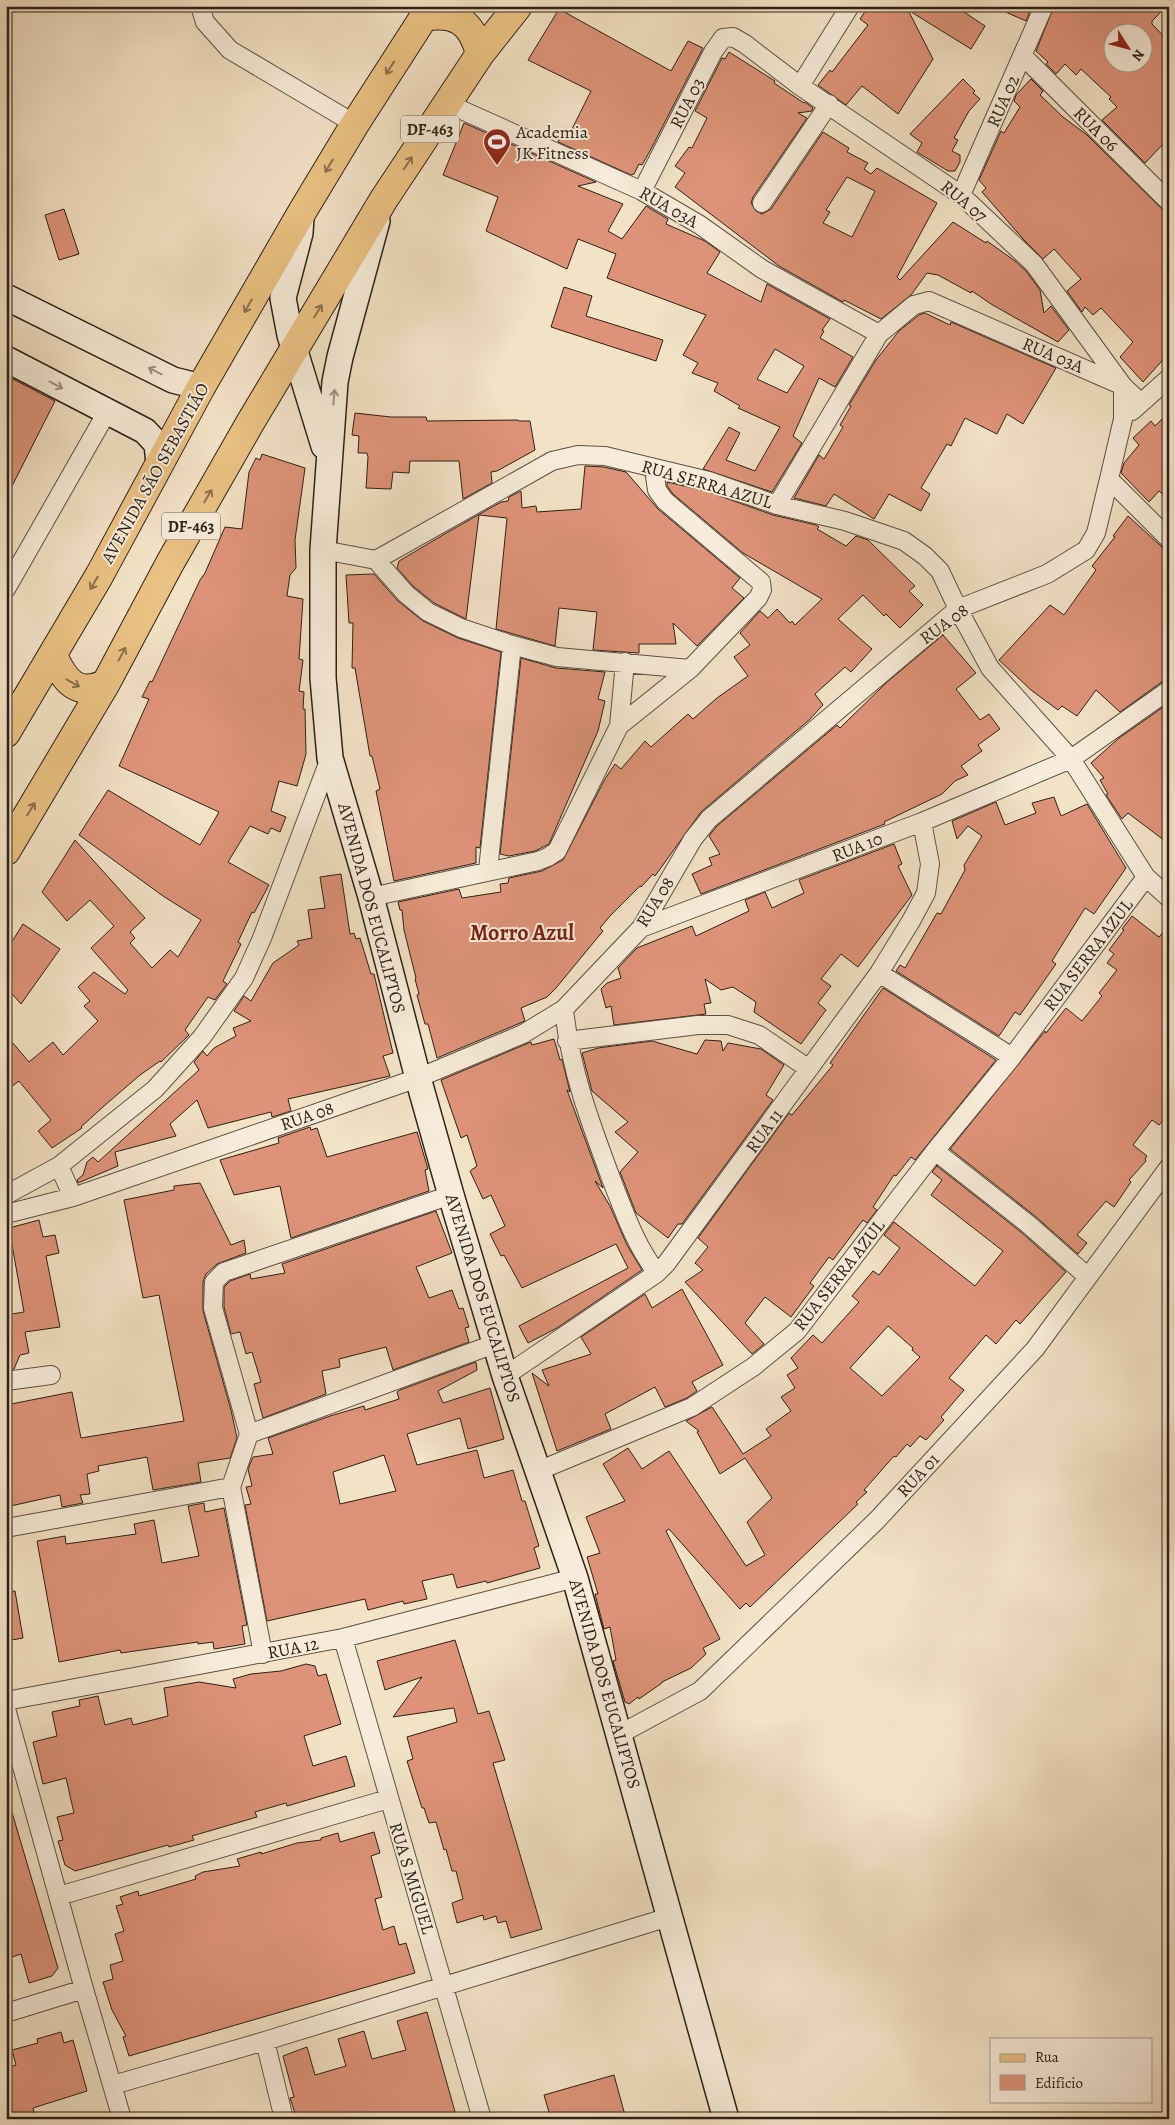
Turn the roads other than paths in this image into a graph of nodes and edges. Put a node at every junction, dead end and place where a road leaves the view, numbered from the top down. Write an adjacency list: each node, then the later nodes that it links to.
1 (200, 6): 12 (street)
2 (518, 6): 7 (main road, DF-463)
3 (850, 6): 9 (street)
4 (1044, 6): 8 (street, RUA 02)
5 (427, 11): 7 (main road); 12 (main road, AVENIDA SÃO SEBASTIÃO / DF-463, one-way to 12)
6 (746, 44): 9 (street, RUA 07); 13 (street, RUA 03)
7 (480, 54): 10 (main road, DF-463)
8 (1023, 56): 14 (street, RUA 02); 15 (street, RUA 06)
9 (800, 86): 11 (street, RUA 07)
10 (446, 103): 13 (street, RUA 03A); 17 (main road, DF-463, one-way to 10)
11 (829, 104): 14 (street, RUA 07); 16 (street)
12 (354, 124): 18 (main road, AVENIDA SÃO SEBASTIÃO / DF-463, one-way to 18)
13 (642, 191): 20 (street, RUA 03A)
14 (961, 195): 24 (street, RUA 07)
15 (1169, 202)
16 (762, 203)
17 (381, 204): 21 (main road, DF-463, one-way to 17); 29 (street, one-way to 17)
18 (302, 212): 21 (street, AVENIDA SÃO SEBASTIÃO); 25 (main road, AVENIDA SÃO SEBASTIÃO / DF-463, one-way to 25)
19 (6, 297): 25 (street, one-way to 19)
20 (879, 334): 24 (street, RUA 03A); 33 (street, RUA 03A)
21 (295, 349): 29 (street, AVENIDA SÃO SEBASTIÃO); 43 (main road, DF-463, one-way to 21)
22 (8, 365): 27 (street, one-way to 27)
23 (1169, 378): 26 (street)
24 (1124, 386): 26 (street, RUA 07); 28 (street, RUA 08)
25 (201, 387): 30 (main road, AVENIDA SÃO SEBASTIÃO / DF-463)
26 (1141, 403): 28 (street)
27 (107, 412): 30 (street); 37 (street)
28 (1123, 419): 32 (street, RUA 08)
29 (329, 463): 35 (street, AVENIDA DOS EUCALIPTOS)
30 (159, 464): 40 (main road, AVENIDA SÃO SEBASTIÃO / DF-463, one-way to 40)
31 (654, 469): 33 (street, RUA SERRA AZUL); 36 (street, RUA SERRA AZUL); 42 (street)
32 (1109, 479): 34 (street); 38 (street, RUA 08)
33 (777, 505): 38 (street, RUA SERRA AZUL)
34 (1169, 540)
35 (323, 550): 36 (street); 47 (street, AVENIDA DOS EUCALIPTOS)
36 (376, 560): 39 (street)
37 (6, 589)
38 (958, 609): 48 (street, RUA SERRA AZUL); 55 (street, RUA 08)
39 (512, 645): 41 (street); 51 (street)
40 (53, 655): 43 (main road, one-way to 43); 46 (main road, AVENIDA SÃO SEBASTIÃO / DF-463)
41 (625, 662): 42 (street); 45 (street)
42 (690, 669): 45 (street)
43 (106, 683): 50 (main road, DF-463, one-way to 43)
44 (1169, 690): 48 (street, RUA 10)
45 (619, 726): 51 (street)
46 (6, 733)
47 (330, 758): 53 (street, AVENIDA DOS EUCALIPTOS); 63 (street)
48 (1071, 759): 49 (street, RUA 10); 52 (street)
49 (922, 822): 55 (street, RUA 10); 56 (street, RUA 11)
50 (6, 851)
51 (488, 870): 53 (street)
52 (1146, 877): 54 (street); 59 (street, RUA SERRA AZUL)
53 (371, 896): 61 (street, AVENIDA DOS EUCALIPTOS)
54 (1169, 898)
55 (641, 928): 57 (street, RUA 08)
56 (879, 973): 59 (street); 60 (street, RUA 11)
57 (564, 1009): 58 (street); 61 (street, RUA 08)
58 (567, 1041): 60 (street); 69 (street)
59 (1012, 1057): 62 (street, RUA SERRA AZUL)
60 (809, 1069): 69 (street, RUA 11)
61 (418, 1078): 66 (street, AVENIDA DOS EUCALIPTOS); 67 (street, RUA 08)
62 (935, 1151): 70 (street); 76 (street, RUA SERRA AZUL)
63 (59, 1166): 65 (street); 67 (street)
64 (1169, 1168): 70 (street, RUA 01)
65 (6, 1195)
66 (451, 1195): 71 (street, AVENIDA DOS EUCALIPTOS); 75 (street)
67 (73, 1197): 68 (street, RUA 08)
68 (6, 1214)
69 (657, 1273): 73 (street, RUA 11)
70 (1088, 1277): 84 (street, RUA 01)
71 (497, 1343): 73 (street, AVENIDA DOS EUCALIPTOS); 75 (street)
72 (51, 1375): 74 (street)
73 (506, 1376): 76 (street, AVENIDA DOS EUCALIPTOS)
74 (6, 1381)
75 (249, 1434): 77 (street)
76 (538, 1470): 79 (street, AVENIDA DOS EUCALIPTOS)
77 (231, 1487): 78 (street); 81 (street)
78 (6, 1528)
79 (576, 1578): 80 (street, RUA 12); 84 (street, AVENIDA DOS EUCALIPTOS)
80 (343, 1638): 81 (street, RUA 12); 85 (street, RUA S MIGUEL)
81 (263, 1654): 82 (street, RUA 12)
82 (6, 1701)
83 (6, 1709): 86 (street)
84 (620, 1734): 87 (street, AVENIDA DOS EUCALIPTOS)
85 (388, 1799): 86 (street); 88 (street, RUA S MIGUEL)
86 (60, 1896): 89 (street)
87 (669, 1918): 88 (street); 96 (street, AVENIDA DOS EUCALIPTOS)
88 (444, 1986): 91 (street); 95 (street, RUA S MIGUEL)
89 (84, 1990): 90 (street); 92 (street)
90 (6, 2013)
91 (265, 2041): 92 (street); 94 (street)
92 (113, 2085): 93 (street)
93 (122, 2119)
94 (284, 2119)
95 (482, 2119)
96 (726, 2119)

